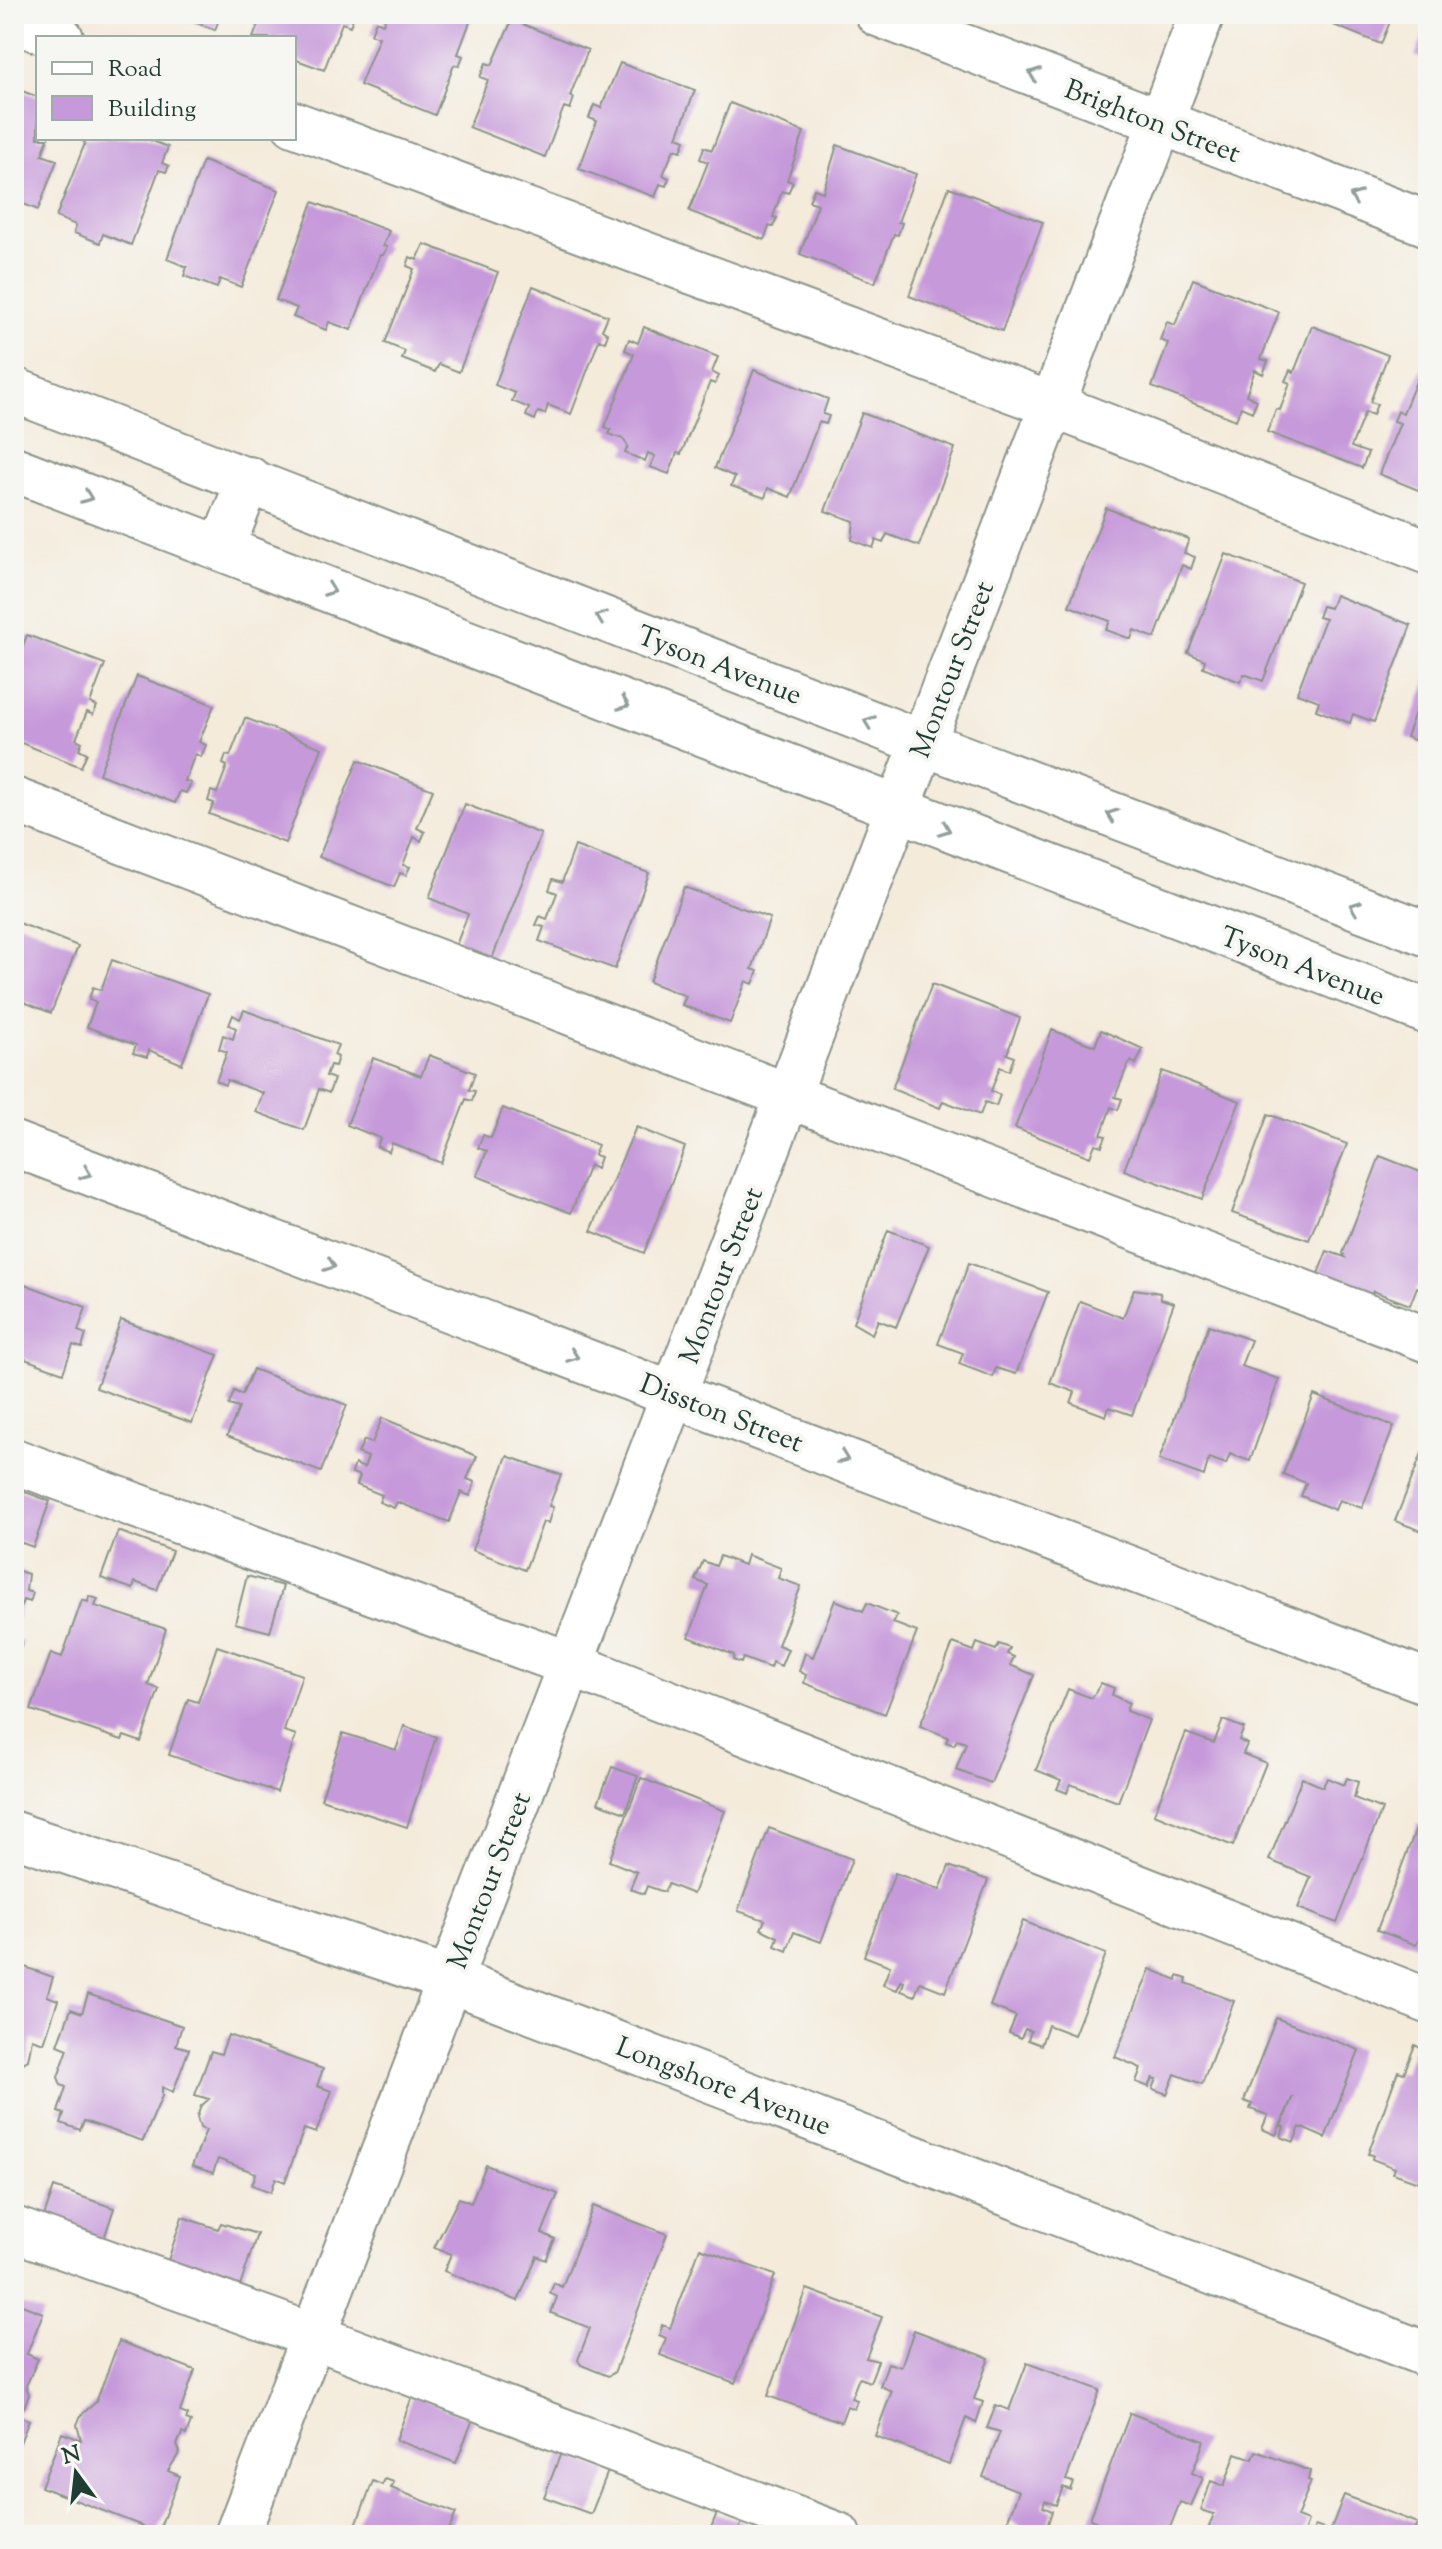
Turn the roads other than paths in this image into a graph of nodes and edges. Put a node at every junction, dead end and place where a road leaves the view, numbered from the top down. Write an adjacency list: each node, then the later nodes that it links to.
1 (878, 14): 5 (street, Brighton Street, one-way to 1)
2 (1202, 14): 5 (street, Montour Street)
3 (14, 21): 4 (street)
4 (55, 36)
5 (1160, 124): 7 (street, Brighton Street, one-way to 5); 9 (street, Montour Street)
6 (296, 125): 9 (street)
7 (1428, 224)
8 (14, 390): 11 (street, Tyson Avenue)
9 (1052, 405): 13 (street); 14 (street, Montour Street)
10 (14, 469): 12 (street, Tyson Avenue, one-way to 12)
11 (249, 479): 12 (street); 14 (street, Tyson Avenue, one-way to 11)
12 (222, 548): 16 (street, Tyson Avenue, one-way to 16)
13 (1428, 552)
14 (923, 743): 16 (street, Montour Street); 17 (street, Tyson Avenue, one-way to 14)
15 (14, 800): 19 (street)
16 (897, 810): 18 (street, Tyson Avenue, one-way to 18); 19 (street, Montour Street)
17 (1428, 934)
18 (1428, 1012)
19 (788, 1096): 21 (street); 22 (street, Montour Street)
20 (14, 1144): 22 (street, Disston Street, one-way to 22)
21 (1428, 1340)
22 (674, 1393): 24 (street, Montour Street); 25 (street, Disston Street, one-way to 25)
23 (14, 1461): 24 (street)
24 (570, 1664): 27 (street, Montour Street); 28 (street)
25 (1428, 1682)
26 (14, 1834): 27 (street, Longshore Avenue)
27 (450, 1980): 30 (street, Montour Street); 31 (street, Longshore Avenue)
28 (1428, 2001)
29 (14, 2229): 30 (street)
30 (313, 2336): 32 (street, Montour Street); 33 (street)
31 (1428, 2355)
32 (237, 2535)
33 (838, 2535)

